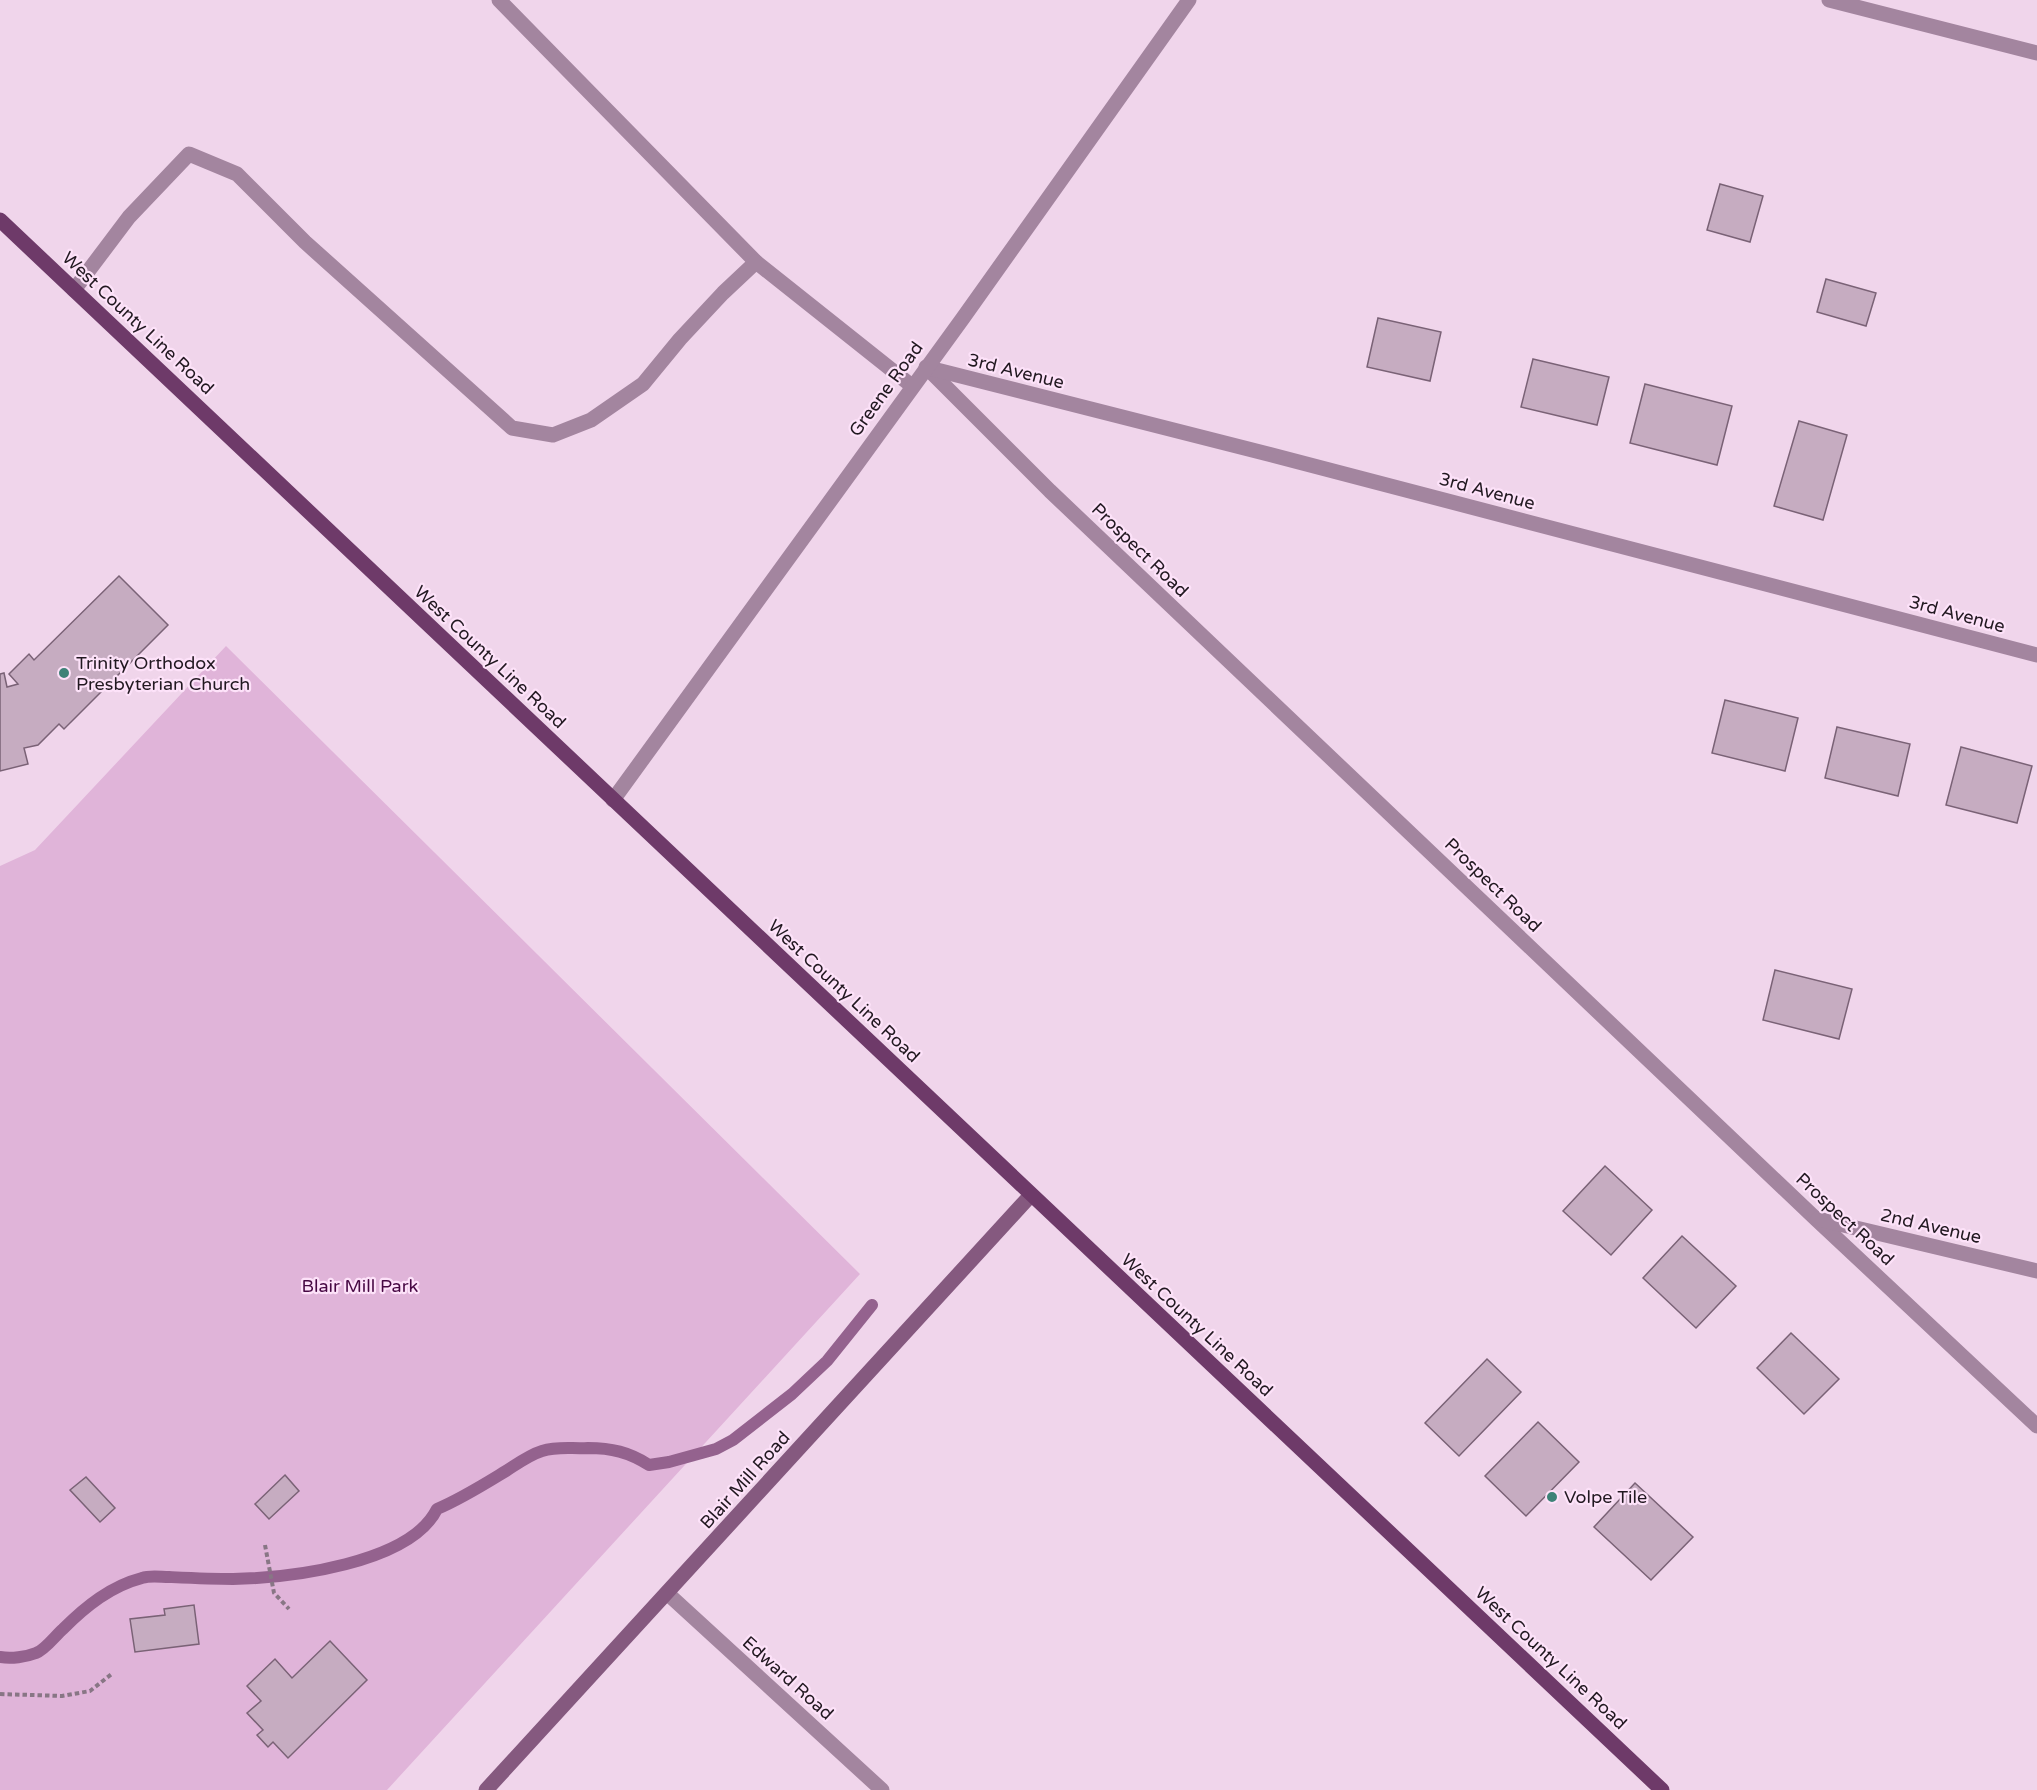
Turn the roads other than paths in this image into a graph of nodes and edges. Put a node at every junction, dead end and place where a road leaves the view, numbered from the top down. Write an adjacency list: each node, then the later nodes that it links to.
1 (499, 0): 6 (street)
2 (1189, 0): 8 (street, Greene Road)
3 (1829, 0): 4 (street)
4 (2037, 53)
5 (0, 220): 7 (main road, West County Line Road)
6 (756, 262): 7 (street); 9 (street)
7 (74, 290): 11 (main road, West County Line Road)
8 (926, 367): 9 (street, Greene Road); 10 (street, 3rd Avenue); 13 (street, Prospect Road)
9 (912, 386): 11 (street, Greene Road)
10 (2037, 655)
11 (613, 800): 12 (main road, West County Line Road)
12 (1031, 1195): 16 (main road, Blair Mill Road); 19 (main road, West County Line Road)
13 (1816, 1219): 14 (street, 2nd Avenue); 15 (street, Prospect Road)
14 (2037, 1271)
15 (2037, 1426)
16 (668, 1594): 17 (main road, Blair Mill Road); 18 (street, Edward Road)
17 (486, 1790)
18 (882, 1790)
19 (1662, 1790)

